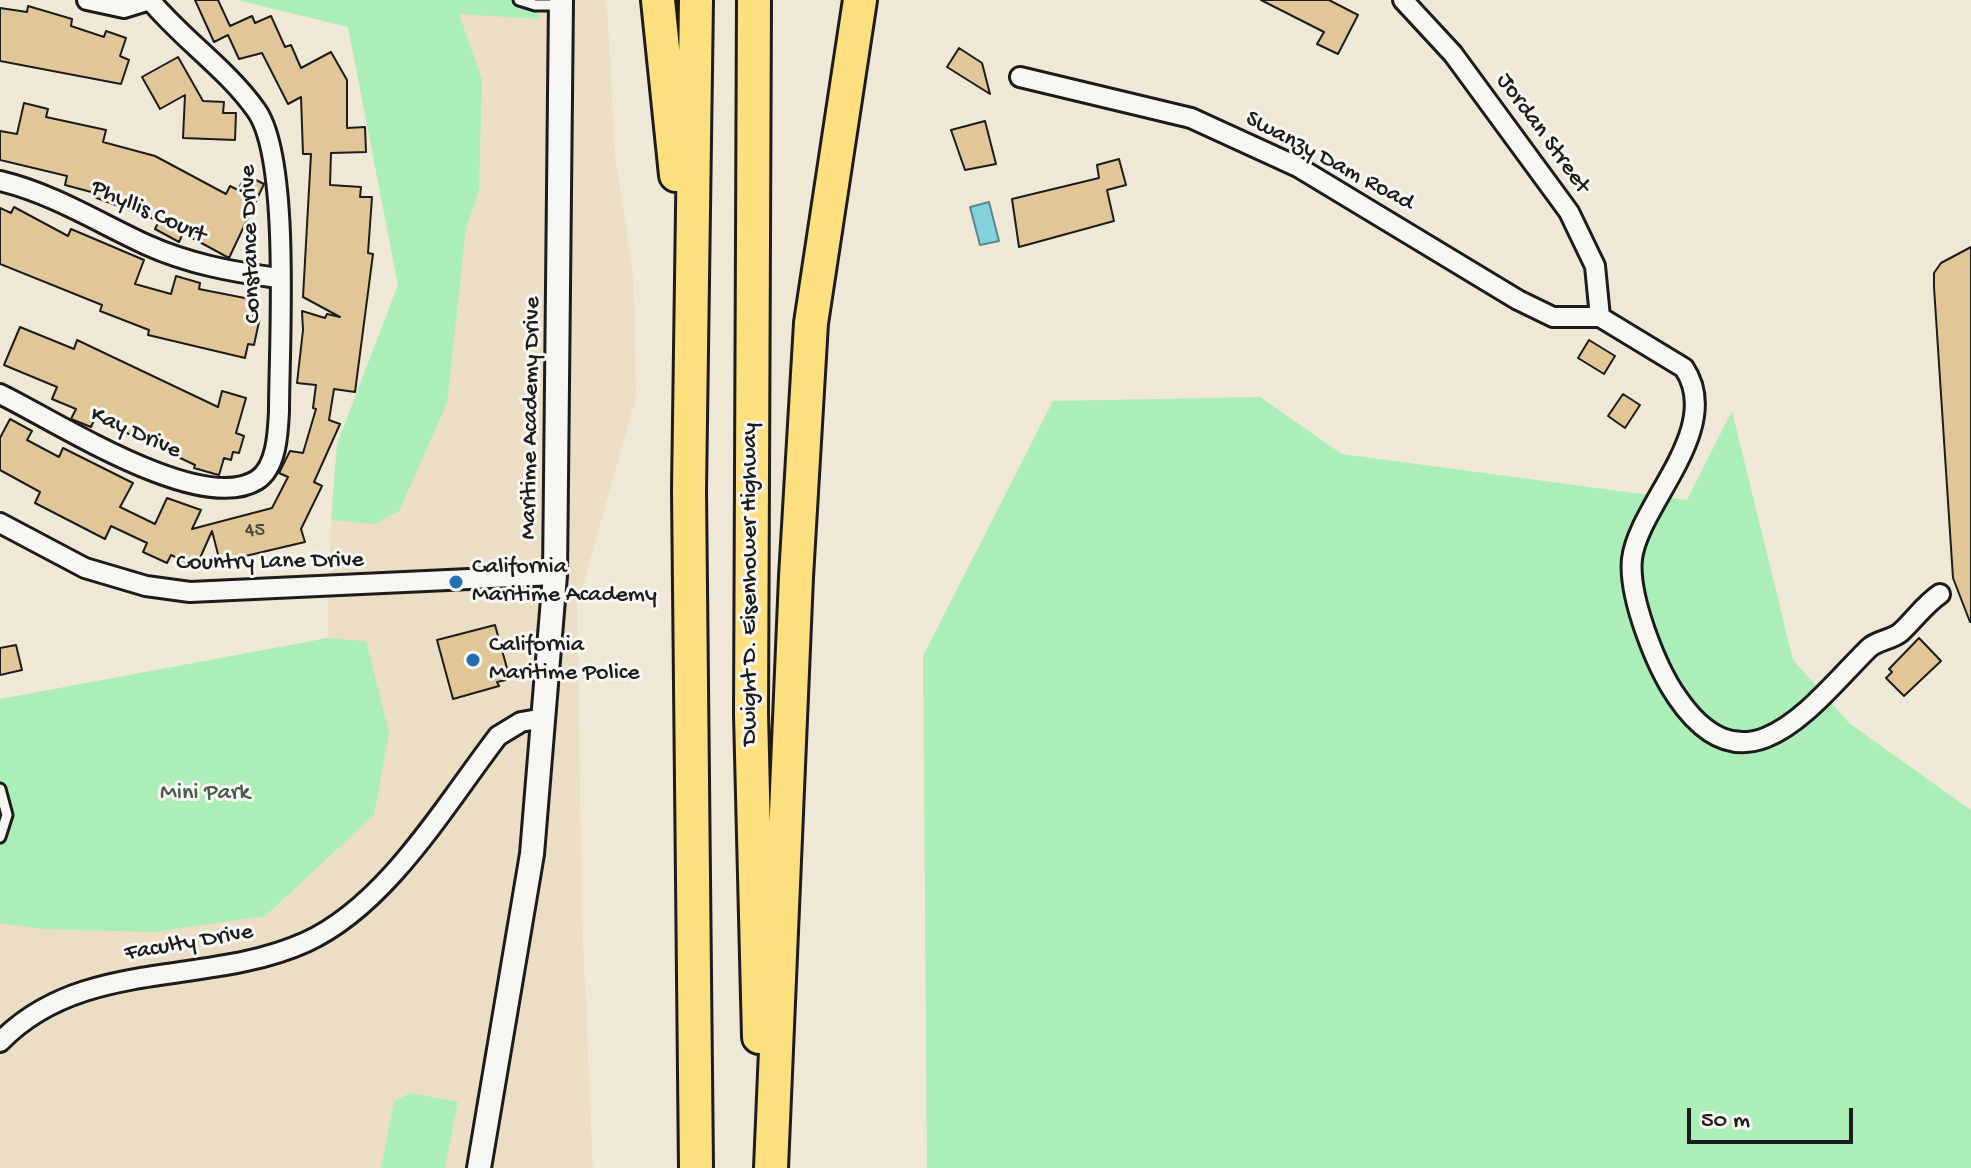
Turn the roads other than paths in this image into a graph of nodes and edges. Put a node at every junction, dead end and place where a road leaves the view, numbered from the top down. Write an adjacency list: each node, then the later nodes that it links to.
1 (87, 0): 2 (street)
2 (150, 0): 12 (street, Constance Drive)
3 (519, 0): 9 (lane)
4 (658, 0): 14 (highway)
5 (696, 0): 14 (highway)
6 (754, 0): 26 (highway, Dwight D. Eisenhower Highway)
7 (860, 0): 26 (highway)
8 (1403, 0): 13 (street, Jordan Street)
9 (561, 2): 18 (street, Maritime Academy Drive)
10 (1020, 77): 13 (street, Swanzy Dam Road)
11 (0, 181): 12 (street, Phyllis Court)
12 (278, 278): 16 (street, Constance Drive)
13 (1600, 317): 19 (street)
14 (692, 326): 25 (highway)
15 (0, 394): 16 (street, Kay Drive)
16 (258, 479)
17 (0, 523): 18 (street, Country Lane Drive)
18 (555, 575): 20 (street, Maritime Academy Drive)
19 (1940, 594)
20 (544, 718): 23 (street, Faculty Drive); 24 (street, Maritime Academy Drive)
21 (0, 789): 22 (lane)
22 (0, 837)
23 (0, 1042)
24 (479, 1168)
25 (696, 1168)
26 (768, 1168)

